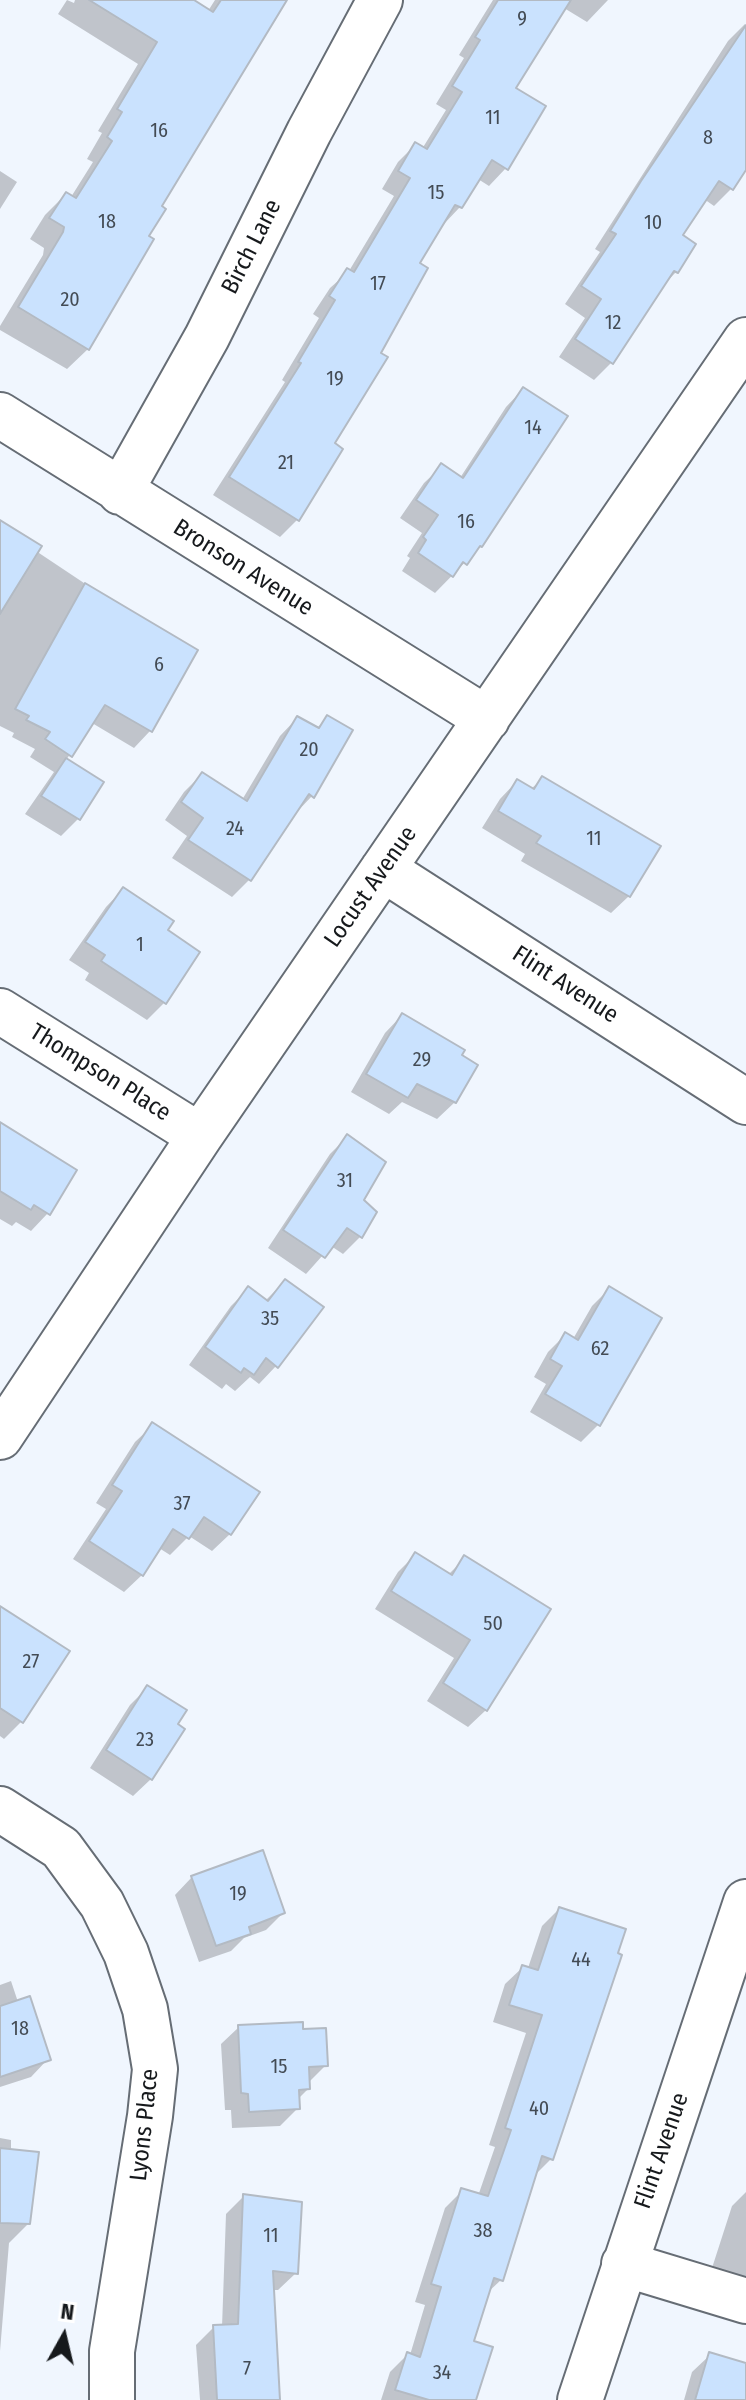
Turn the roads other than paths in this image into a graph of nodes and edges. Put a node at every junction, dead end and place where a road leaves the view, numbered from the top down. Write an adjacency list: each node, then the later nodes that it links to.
1 (380, 0): 4 (street, Birch Lane)
2 (746, 340): 5 (street, Locust Avenue)
3 (0, 415): 4 (street, Bronson Avenue)
4 (120, 492): 5 (street, Bronson Avenue)
5 (487, 719): 6 (street, Locust Avenue)
6 (383, 869): 8 (street, Flint Avenue); 9 (street, Locust Avenue)
7 (0, 1011): 9 (street, Thompson Place)
8 (746, 1102)
9 (200, 1136): 10 (street, Locust Avenue)
10 (0, 1437)
11 (0, 1809): 15 (street, Lyons Place)
12 (746, 1902): 13 (street, Flint Avenue)
13 (624, 2264): 14 (street); 16 (street, Flint Avenue)
14 (746, 2301)
15 (112, 2400)
16 (580, 2400)

